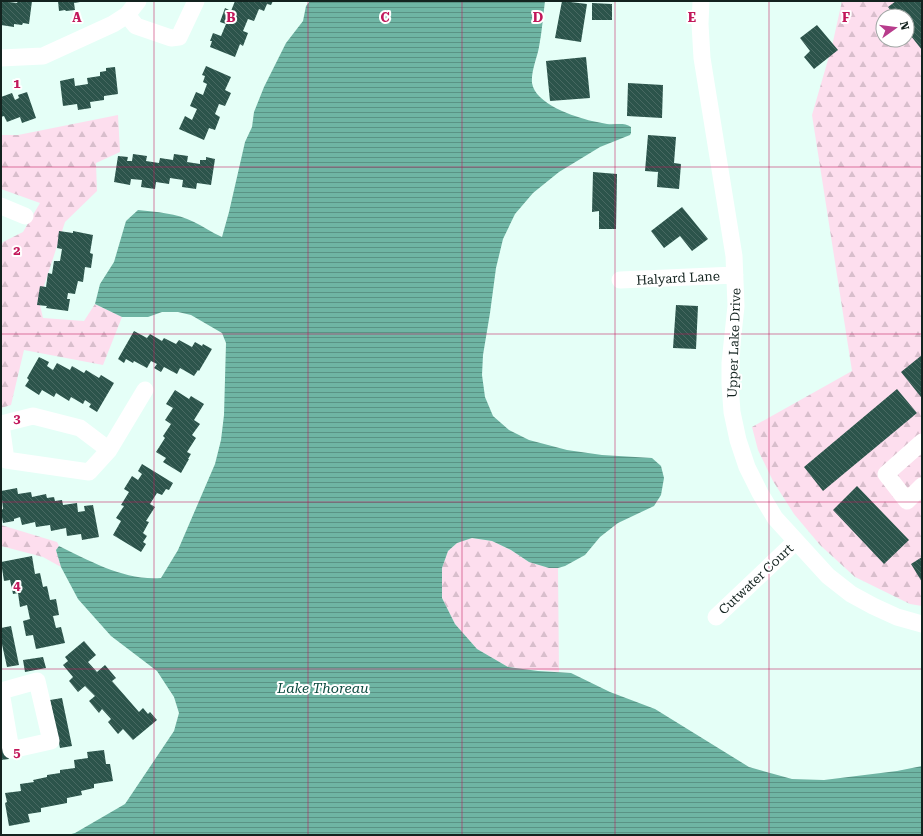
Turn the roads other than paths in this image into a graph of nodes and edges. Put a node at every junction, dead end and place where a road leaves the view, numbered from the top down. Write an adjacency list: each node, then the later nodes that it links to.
1 (138, 1): 4 (street)
2 (196, 1): 4 (street)
3 (701, 1): 8 (street, Upper Lake Drive)
4 (127, 15): 5 (street)
5 (1, 58)
6 (1, 206): 7 (street)
7 (25, 216)
8 (735, 275): 9 (street, Halyard Lane); 14 (street, Upper Lake Drive)
9 (620, 280)
10 (145, 390): 12 (street)
11 (922, 442): 13 (street)
12 (109, 450): 12 (street)
13 (922, 486)
14 (796, 541): 15 (street, Cutwater Court); 16 (street, Upper Lake Drive)
15 (716, 617)
16 (922, 624)

